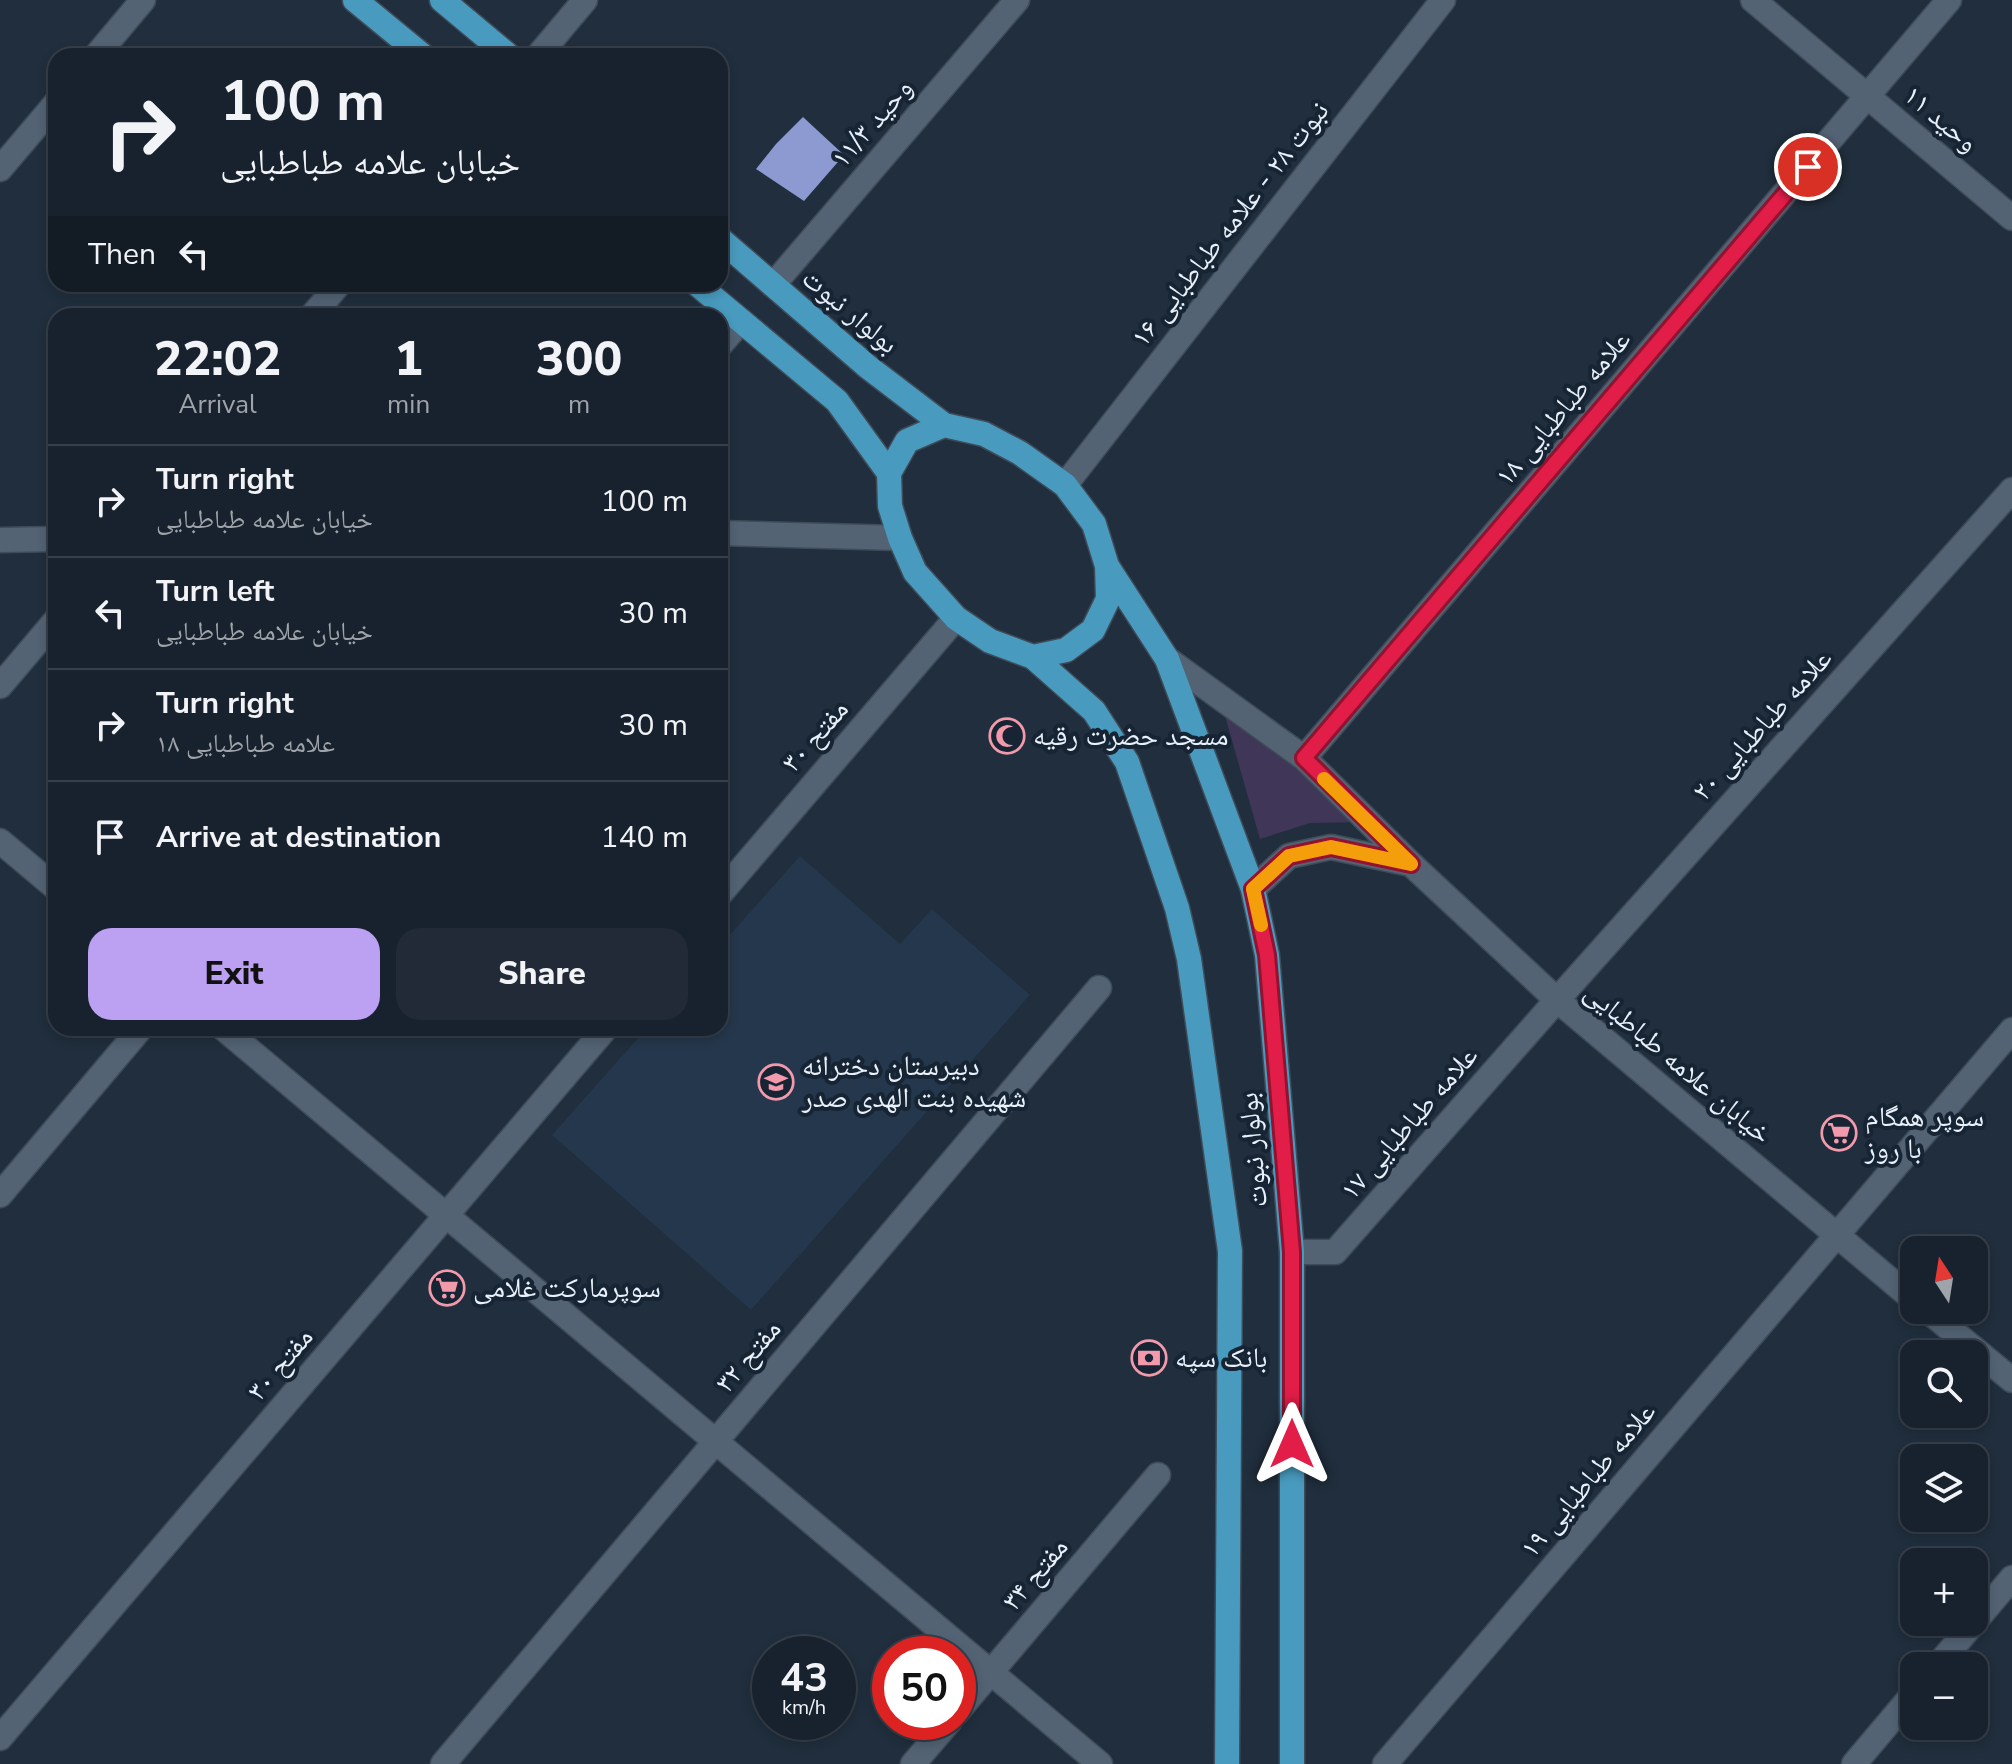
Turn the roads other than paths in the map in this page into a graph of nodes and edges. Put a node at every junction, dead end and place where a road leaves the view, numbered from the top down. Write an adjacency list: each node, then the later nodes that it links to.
1 (143, 0): 9 (street)
2 (355, 0): 10 (main road)
3 (442, 0): 11 (main road)
4 (585, 0): 12 (street)
5 (1017, 0): 18 (street, وحید ۱۱/۳)
6 (1443, 0): 28 (street, نبوت ۲۸ - علامه طباطبایی ۱۶)
7 (1753, 0): 13 (street, وحید ۱۱)
8 (1949, 0): 13 (street, علامه طباطبایی ۱۸)
9 (103, 48)
10 (413, 48)
11 (499, 48)
12 (545, 48)
13 (1868, 96): 16 (street, وحید ۱۱); 40 (street, علامه طباطبایی ۱۸)
14 (48, 112): 15 (street)
15 (0, 169)
16 (2012, 218)
17 (728, 246): 18 (main road, بولوار نبوت)
18 (773, 285): 26 (main road, بولوار نبوت)
19 (332, 292): 21 (street)
20 (707, 292): 22 (main road)
21 (319, 308)
22 (726, 308)
23 (728, 310): 24 (main road)
24 (741, 321): 25 (street); 27 (main road)
25 (728, 336)
26 (944, 425): 27 (main road); 28 (main road)
27 (889, 473): 31 (main road)
28 (1065, 485): 34 (main road)
29 (2012, 490): 47 (street, علامه طباطبایی ۲۰)
30 (728, 533): 31 (street)
31 (900, 538): 35 (main road)
32 (48, 539): 33 (street)
33 (0, 540)
34 (1107, 566): 37 (main road); 38 (main road, بولوار نبوت)
35 (956, 618): 37 (main road); 44 (street, مفتح ۳۰)
36 (48, 629): 39 (street)
37 (1033, 657): 71 (main road, بولوار نبوت)
38 (1167, 659): 40 (street, خیابان علامه طباطبایی); 45 (main road, بولوار نبوت)
39 (0, 686)
40 (1304, 758): 42 (street, خیابان علامه طباطبایی)
41 (0, 841): 43 (street)
42 (1411, 864): 45 (street); 47 (street, خیابان علامه طباطبایی)
43 (48, 881)
44 (728, 885)
45 (1253, 889): 55 (main road, بولوار نبوت)
46 (1099, 988): 59 (street, مفتح ۳۲)
47 (1557, 1000): 54 (street, خیابان علامه طباطبایی); 55 (street, علامه طباطبایی ۱۷)
48 (2012, 1030): 54 (street, علامه طباطبایی ۱۹)
49 (134, 1036): 52 (street)
50 (233, 1036): 53 (street)
51 (599, 1036): 53 (street, مفتح ۳۰)
52 (0, 1195)
53 (446, 1215): 59 (street); 66 (street, مفتح ۳۰)
54 (1836, 1236): 56 (street, خیابان علامه طباطبایی); 73 (street, علامه طباطبایی ۱۹)
55 (1292, 1252): 72 (main road, بولوار نبوت)
56 (1900, 1289)
57 (1944, 1324): 58 (street)
58 (2012, 1380)
59 (716, 1441): 63 (street); 68 (street, مفتح ۳۲)
60 (1158, 1475): 63 (street, مفتح ۳۴)
61 (2012, 1578): 62 (street)
62 (1949, 1652)
63 (991, 1672): 64 (street, مفتح ۳۴); 70 (street)
64 (976, 1690)
65 (1900, 1710): 74 (street)
66 (0, 1738)
67 (934, 1740): 69 (street)
68 (443, 1764)
69 (913, 1764)
70 (1100, 1764)
71 (1227, 1764)
72 (1292, 1764)
73 (1385, 1764)
74 (1854, 1764)

